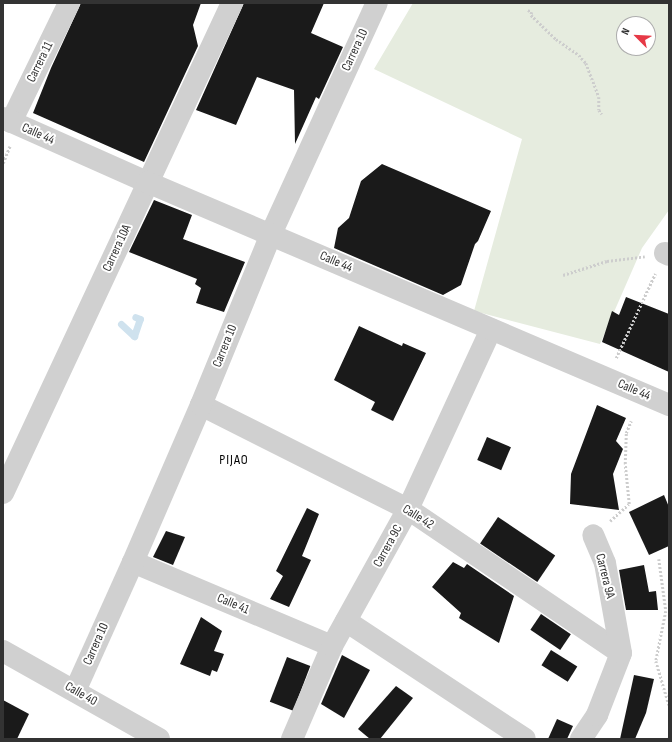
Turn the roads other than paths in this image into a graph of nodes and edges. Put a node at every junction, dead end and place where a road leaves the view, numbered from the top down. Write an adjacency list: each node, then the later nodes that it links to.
1 (69, 3): 4 (street, Carrera 11)
2 (232, 3): 5 (street, Carrera 10A)
3 (376, 3): 6 (street, Carrera 10)
4 (7, 120): 5 (street, Calle 44)
5 (147, 182): 6 (street, Calle 44); 10 (street, Carrera 10A)
6 (271, 234): 7 (street, Calle 44); 8 (street, Carrera 10)
7 (490, 329): 9 (street, Calle 44); 11 (street, Carrera 9C)
8 (201, 405): 11 (street, Calle 42); 13 (street, Carrera 10)
9 (669, 405)
10 (4, 487)
11 (408, 509): 14 (street, Carrera 9C); 17 (street, Calle 42)
12 (593, 535): 17 (street, Carrera 9A)
13 (133, 562): 15 (street, Calle 41); 18 (street, Carrera 10)
14 (346, 621): 15 (street, Carrera 9C); 21 (street)
15 (332, 646): 20 (street, Carrera 9C)
16 (3, 651): 18 (street, Calle 40)
17 (621, 653): 22 (street)
18 (75, 691): 19 (street, Calle 40)
19 (147, 736)
20 (292, 739)
21 (525, 739)
22 (581, 739)

